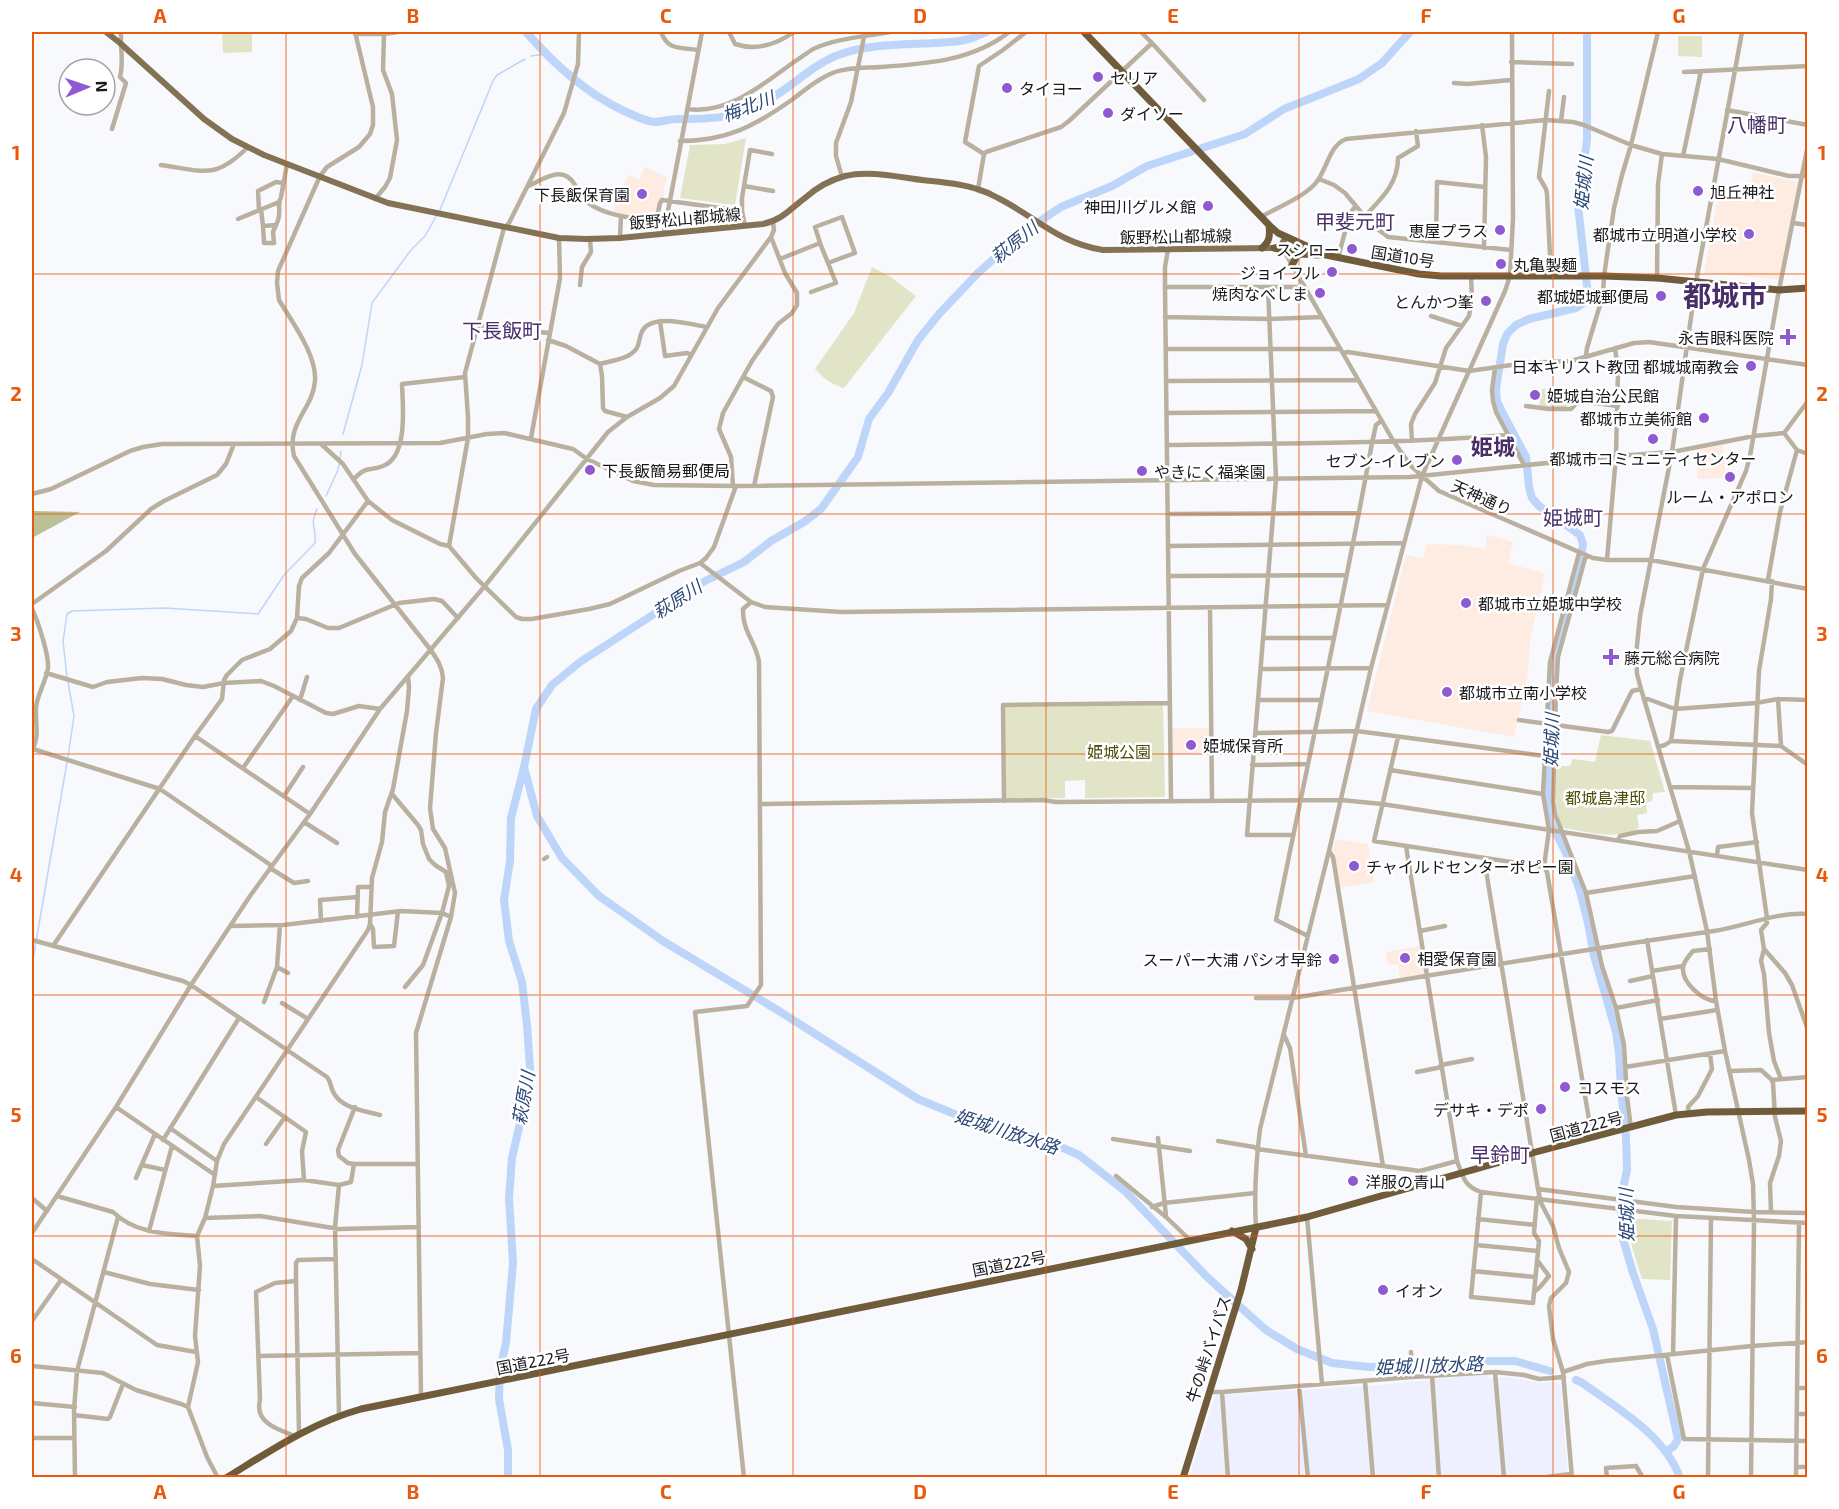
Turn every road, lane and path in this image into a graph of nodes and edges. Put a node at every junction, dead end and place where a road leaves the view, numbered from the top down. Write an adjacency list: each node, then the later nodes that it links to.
1 (106, 32): 20 (main road, 飯野松山都城線)
2 (121, 32): 20 (street)
3 (398, 32): 18 (street)
4 (579, 32): 62 (street)
5 (661, 32): 22 (street)
6 (702, 32): 22 (street)
7 (729, 32): 8 (street)
8 (794, 32)
9 (890, 32): 19 (street)
10 (1009, 32): 26 (street)
11 (1026, 32): 50 (street)
12 (1084, 32): 29 (highway, 国道10号)
13 (1141, 32): 21 (street)
14 (1512, 32): 23 (street)
15 (1658, 32): 46 (street)
16 (1742, 32): 27 (street)
17 (355, 33): 18 (street); 56 (street)
18 (384, 34): 66 (street)
19 (865, 35): 26 (street); 36 (street)
20 (120, 43): 43 (street); 48 (main road, 飯野松山都城線)
21 (1152, 43): 29 (street); 35 (street)
22 (698, 50): 36 (street)
23 (1511, 62): 24 (street); 31 (street)
24 (1572, 63)
25 (1808, 66): 27 (street)
26 (858, 68): 45 (street); 58 (street)
27 (1735, 69): 28 (street); 37 (street)
28 (1701, 71): 30 (street); 52 (street)
29 (1122, 72): 50 (street); 73 (highway, 国道10号)
30 (1684, 72)
31 (1511, 80): 32 (street); 40 (street)
32 (1454, 83)
33 (1549, 91): 38 (street)
34 (1564, 97): 39 (street)
35 (1204, 100)
36 (686, 109): 45 (street)
37 (1727, 110): 42 (street); 53 (street)
38 (1546, 120): 39 (street); 40 (street); 106 (street)
39 (1562, 121): 46 (street)
40 (1511, 123): 41 (street); 96 (street)
41 (1482, 125): 44 (street); 63 (street)
42 (1808, 125)
43 (112, 129)
44 (1416, 131): 59 (street); 74 (street)
45 (680, 141): 68 (street)
46 (1631, 145): 51 (street); 107 (street)
47 (1808, 145): 57 (street)
48 (248, 147): 54 (main road, 飯野松山都城線); 55 (street)
49 (772, 154): 61 (street)
50 (984, 154): 64 (street)
51 (1662, 154): 52 (street); 108 (street)
52 (1683, 156): 53 (street)
53 (1718, 159): 57 (street); 109 (street)
54 (287, 164): 56 (main road, 飯野松山都城線); 60 (street)
55 (161, 165)
56 (320, 176): 66 (main road, 飯野松山都城線); 163 (street)
57 (1805, 176): 77 (street)
58 (842, 177): 64 (main road, 飯野松山都城線); 76 (main road, 飯野松山都城線)
59 (1319, 179): 69 (street); 73 (street)
60 (284, 183): 67 (street); 70 (street)
61 (744, 186): 65 (street); 71 (street)
62 (527, 187): 72 (street); 83 (street)
63 (1485, 188): 90 (street); 94 (street)
64 (978, 189): 95 (main road, 飯野松山都城線)
65 (773, 192)
66 (375, 199): 83 (main road, 飯野松山都城線)
67 (279, 201): 70 (street); 78 (street)
68 (669, 201): 71 (street); 72 (street); 84 (street)
69 (1356, 207): 74 (street); 100 (street)
70 (260, 210): 75 (street); 81 (street)
71 (742, 211): 82 (street)
72 (621, 216): 88 (street)
73 (1261, 217): 79 (highway, 国道10号)
74 (1364, 217): 90 (street)
75 (238, 219)
76 (773, 222): 82 (main road, 飯野松山都城線); 85 (street)
77 (1793, 223): 80 (street); 115 (street)
78 (276, 225): 81 (street); 81 (street)
79 (1269, 225): 86 (highway, 国道10号); 92 (highway)
80 (1808, 225)
81 (263, 226)
82 (745, 226): 84 (main road, 飯野松山都城線)
83 (504, 228): 87 (main road, 飯野松山都城線); 122 (street)
84 (664, 232): 88 (main road, 飯野松山都城線)
85 (771, 237): 101 (street); 124 (street)
86 (1286, 237): 93 (main road); 97 (street); 99 (highway, 国道10号)
87 (559, 238): 89 (main road, 飯野松山都城線); 125 (street)
88 (620, 238): 89 (main road, 飯野松山都城線)
89 (590, 239): 110 (street)
90 (1436, 242): 94 (street)
91 (820, 243): 101 (street); 102 (street); 102 (street)
92 (1262, 248): 93 (main road, 飯野松山都城線); 95 (main road, 飯野松山都城線)
93 (1274, 248): 97 (highway)
94 (1484, 248): 96 (street)
95 (1168, 249): 111 (street)
96 (1511, 250): 105 (street)
97 (1284, 251): 98 (highway); 103 (street, 天神通り)
98 (1301, 254): 99 (highway); 103 (highway)
99 (1326, 255): 100 (highway, 国道10号)
100 (1338, 258): 104 (highway, 国道10号)
101 (780, 260): 141 (street)
102 (828, 263): 116 (street)
103 (1292, 265): 112 (street, 天神通り)
104 (1471, 276): 105 (highway, 国道10号); 123 (street)
105 (1510, 276): 106 (highway, 国道10号); 139 (street)
106 (1551, 276): 107 (highway, 国道10号)
107 (1604, 276): 108 (highway, 国道10号); 133 (street)
108 (1657, 278): 109 (highway, 国道10号)
109 (1696, 282): 115 (highway, 国道10号); 128 (street)
110 (580, 285)
111 (1165, 287): 113 (street); 118 (street)
112 (1305, 287): 113 (street); 119 (street, 天神通り)
113 (1268, 288): 120 (street)
114 (1808, 288): 115 (highway, 国道10号)
115 (1779, 290): 134 (street)
116 (811, 292)
117 (1431, 316): 123 (street)
118 (1165, 317): 120 (street); 129 (street)
119 (1322, 317): 120 (street); 131 (street, 天神通り)
120 (1269, 318): 130 (street)
121 (660, 321): 124 (street); 132 (street); 135 (street)
122 (478, 326): 125 (street); 140 (street)
123 (1462, 326): 137 (street)
124 (706, 327): 132 (street)
125 (549, 333): 126 (street)
126 (548, 340): 135 (street); 157 (street)
127 (1615, 348): 128 (street); 133 (street); 147 (street)
128 (1686, 348): 134 (street); 169 (street)
129 (1166, 349): 130 (street); 143 (street)
130 (1271, 349): 131 (street); 144 (street)
131 (1341, 351): 137 (street); 142 (street, 天神通り)
132 (691, 355): 151 (street)
133 (1586, 356): 138 (street)
134 (1768, 359): 136 (street); 155 (street)
135 (600, 364): 151 (street)
136 (1808, 365)
137 (1441, 366): 139 (street); 159 (street)
138 (1496, 368): 139 (street); 154 (street)
139 (1469, 371): 158 (street)
140 (465, 377): 156 (street); 165 (street)
141 (743, 377): 179 (street); 180 (street)
142 (1359, 380): 144 (street); 148 (street, 天神通り)
143 (1167, 381): 144 (street); 149 (street)
144 (1272, 381): 150 (street)
145 (1808, 401): 153 (street)
146 (1526, 406): 147 (street)
147 (1618, 406): 171 (street)
148 (1375, 411): 150 (street); 152 (street, 天神通り)
149 (1167, 413): 150 (street); 167 (street)
150 (1273, 413): 166 (street)
151 (627, 417): 172 (street)
152 (1381, 421): 160 (street, 天神通り); 161 (street)
153 (1784, 433): 155 (street); 168 (street)
154 (1509, 435): 158 (street); 173 (street)
155 (1754, 436): 169 (street); 197 (street)
156 (468, 438): 157 (street); 165 (street); 190 (street)
157 (531, 438): 172 (street)
158 (1437, 440): 159 (street); 174 (street)
159 (1412, 441): 160 (street)
160 (1394, 442): 161 (street); 174 (street, 天神通り)
161 (1372, 443): 166 (street); 175 (street)
162 (234, 444): 163 (street); 181 (street); 205 (street)
163 (291, 444): 164 (street); 186 (street)
164 (321, 444): 165 (street); 176 (street)
165 (400, 444): 176 (street)
166 (1274, 444): 167 (street); 177 (street)
167 (1167, 445): 178 (street)
168 (1797, 450): 170 (street); 201 (street)
169 (1672, 453): 171 (street); 195 (street)
170 (1808, 454)
171 (1616, 456): 173 (street); 194 (street)
172 (587, 459): 179 (street); 202 (street)
173 (1524, 465): 174 (street)
174 (1422, 476): 175 (street); 188 (street); 192 (street, 天神通り)
175 (1366, 477): 177 (street); 184 (street)
176 (354, 479): 182 (street)
177 (1276, 479): 178 (street); 183 (street)
178 (1167, 480): 180 (street); 185 (street)
179 (735, 486): 180 (street); 196 (street)
180 (754, 486)
181 (32, 494)
182 (368, 501): 186 (street); 190 (street)
183 (1273, 513): 184 (street); 185 (street); 189 (street)
184 (1359, 513): 187 (street)
185 (1168, 514): 191 (street)
186 (343, 536): 206 (street); 213 (street)
187 (1353, 543): 188 (street); 189 (street); 198 (street)
188 (1403, 543): 208 (street)
189 (1271, 544): 191 (street); 200 (street)
190 (449, 546): 202 (street)
191 (1168, 546): 199 (street)
192 (1579, 553): 193 (street, 天神通り); 239 (street)
193 (1585, 555): 194 (street, 天神通り); 240 (street)
194 (1607, 560): 195 (street, 天神通り)
195 (1651, 560): 197 (street, 天神通り); 225 (street)
196 (702, 564): 202 (street); 204 (street)
197 (1703, 569): 201 (street, 天神通り); 237 (street)
198 (1347, 575): 200 (street); 207 (street)
199 (1168, 576): 200 (street); 209 (street)
200 (1268, 576): 210 (street)
201 (1770, 580): 203 (street, 天神通り); 234 (street)
202 (484, 587): 214 (street)
203 (1808, 589)
204 (750, 601): 209 (street); 270 (street)
205 (32, 604)
206 (394, 604): 213 (street); 214 (street); 217 (street)
207 (1340, 605): 208 (street); 210 (street); 216 (street)
208 (1388, 605): 219 (street)
209 (1168, 607): 211 (street); 233 (street)
210 (1265, 607): 211 (street); 215 (street)
211 (1210, 608): 269 (street)
212 (32, 609): 221 (street)
213 (297, 618): 224 (street)
214 (458, 618): 217 (street)
215 (1263, 638): 216 (street); 220 (street)
216 (1334, 638): 218 (street)
217 (430, 649): 222 (street); 300 (street)
218 (1328, 668): 219 (street); 220 (street); 230 (street)
219 (1371, 668): 242 (street)
220 (1261, 669): 229 (street)
221 (46, 673): 224 (street); 235 (street)
222 (408, 676): 236 (street); 261 (street)
223 (307, 677): 228 (street)
224 (224, 683): 226 (street); 244 (street)
225 (1641, 689): 231 (street); 240 (street)
226 (293, 696): 228 (street); 256 (street)
227 (1778, 699): 232 (street); 234 (street); 249 (street)
228 (300, 700): 236 (street)
229 (1258, 700): 230 (street); 243 (street)
230 (1322, 700): 241 (street)
231 (1644, 700): 237 (street); 248 (street)
232 (1808, 700)
233 (1169, 703): 267 (street); 268 (street)
234 (1756, 703): 237 (street); 247 (street)
235 (34, 708): 250 (street)
236 (380, 709): 272 (street)
237 (1675, 709): 246 (street)
238 (1519, 720): 239 (street)
239 (1546, 724): 240 (street); 251 (street)
240 (1555, 725): 276 (street)
241 (1314, 731): 242 (street); 243 (street); 252 (street)
242 (1357, 731): 245 (street); 266 (street)
243 (1255, 733): 253 (street)
244 (195, 736): 256 (street); 260 (street)
245 (1398, 737): 251 (street); 257 (street)
246 (1671, 741): 247 (street); 248 (street)
247 (1756, 745): 249 (street); 259 (street)
248 (1658, 747): 258 (street)
249 (1781, 747): 254 (street)
250 (32, 749): 260 (street)
251 (1544, 756): 262 (street)
252 (1308, 764): 253 (street); 265 (street)
253 (1252, 765): 264 (street)
254 (1808, 765)
255 (303, 767): 263 (street)
256 (243, 768): 263 (street)
257 (1390, 770): 262 (street); 271 (street)
258 (1670, 787): 259 (street); 273 (street)
259 (1753, 788): 279 (street)
260 (160, 789): 288 (street); 313 (street)
261 (392, 794): 293 (street); 297 (street)
262 (1543, 794): 275 (street)
263 (284, 796): 272 (street)
264 (1250, 800): 265 (street); 269 (street); 277 (street)
265 (1300, 800): 266 (street); 277 (street)
266 (1341, 800): 271 (street); 282 (street)
267 (1004, 801): 268 (street); 270 (street)
268 (1171, 801): 269 (street)
269 (1212, 801)
270 (760, 804): 438 (street)
271 (1382, 804): 275 (street); 281 (street)
272 (310, 814): 274 (street)
273 (1680, 821): 278 (street); 283 (street)
274 (304, 822): 280 (street); 288 (street)
275 (1549, 830): 276 (street); 289 (street)
276 (1562, 832): 278 (street); 294 (street)
277 (1293, 835): 310 (street)
278 (1618, 840): 283 (street)
279 (1757, 842): 284 (street); 286 (street)
280 (337, 843)
281 (1406, 846): 285 (street); 308 (street)
282 (1329, 851): 310 (street); 327 (street)
283 (1689, 851): 284 (street); 291 (street)
284 (1717, 855): 286 (street)
285 (1484, 858): 289 (street); 318 (street)
286 (1759, 862): 290 (street); 302 (street)
287 (1808, 862): 290 (street)
288 (271, 867): 292 (street); 306 (street)
289 (1544, 867): 317 (street)
290 (1806, 869)
291 (1695, 876): 294 (street); 309 (street)
292 (309, 881)
293 (371, 887): 295 (street); 299 (street)
294 (1586, 893): 314 (street)
295 (358, 897): 301 (street); 303 (street)
296 (398, 911): 297 (street); 299 (street); 304 (street)
297 (442, 913): 300 (street); 326 (street)
298 (1808, 914): 302 (street)
299 (370, 915): 301 (street); 304 (street)
300 (451, 916): 381 (street)
301 (357, 917): 303 (street)
302 (1767, 918): 309 (street); 316 (street)
303 (321, 921): 305 (street)
304 (370, 924): 338 (street)
305 (280, 925): 306 (street); 320 (street)
306 (230, 926): 325 (street)
307 (1445, 926): 308 (street)
308 (1420, 931): 323 (street)
309 (1707, 932): 312 (street); 315 (street)
310 (1308, 936): 329 (street)
311 (33, 940): 313 (street)
312 (1647, 940): 314 (street); 322 (street)
313 (53, 946): 325 (street)
314 (1598, 948): 317 (street); 334 (street)
315 (1710, 949): 319 (street); 331 (street)
316 (1764, 949): 339 (street); 351 (street)
317 (1561, 954): 318 (street); 367 (street)
318 (1502, 964): 323 (street); 376 (street)
319 (1683, 966): 322 (street); 331 (street)
320 (277, 967): 321 (street); 332 (street)
321 (288, 973)
322 (1653, 974): 324 (street); 330 (street)
323 (1427, 976): 327 (street); 346 (street)
324 (1630, 981)
325 (191, 985): 336 (street); 354 (street)
326 (405, 987)
327 (1354, 988): 329 (street); 383 (street)
328 (1256, 998): 329 (street)
329 (1293, 998): 340 (street)
330 (1658, 1000): 334 (street); 337 (street)
331 (1716, 1001): 335 (street)
332 (264, 1002)
333 (282, 1003): 338 (street)
334 (1616, 1008): 347 (street)
335 (1718, 1010): 337 (street); 342 (street)
336 (239, 1017): 341 (street); 363 (street)
337 (1660, 1019): 345 (street)
338 (308, 1020): 341 (street)
339 (1808, 1030)
340 (1284, 1035): 374 (street); 377 (street)
341 (287, 1050): 353 (street); 355 (street)
342 (1725, 1051): 343 (street); 348 (street)
343 (1710, 1054): 345 (street); 359 (street)
344 (1472, 1059): 346 (street)
345 (1667, 1061): 347 (street); 361 (street)
346 (1442, 1066): 349 (street); 379 (street)
347 (1625, 1067): 364 (street)
348 (1729, 1071): 352 (street); 356 (street)
349 (1418, 1072)
350 (1808, 1077): 351 (street)
351 (1781, 1079): 352 (street)
352 (1772, 1080): 357 (street)
353 (256, 1097): 362 (street); 378 (street)
354 (116, 1107): 365 (street); 395 (street)
355 (355, 1107): 360 (street); 380 (street)
356 (1738, 1111): 357 (highway, 国道222号); 359 (highway, 国道222号); 401 (street)
357 (1775, 1111): 358 (highway, 国道222号); 402 (street)
358 (1808, 1111)
359 (1689, 1113): 361 (highway, 国道222号)
360 (380, 1115)
361 (1676, 1116): 364 (highway, 国道222号)
362 (285, 1117): 371 (street); 389 (street)
363 (170, 1128): 369 (street); 378 (street)
364 (1631, 1128): 367 (highway, 国道222号)
365 (155, 1134): 369 (street); 382 (street)
366 (1158, 1138): 373 (street)
367 (1592, 1138): 376 (highway, 国道222号)
368 (1113, 1139): 373 (street)
369 (163, 1140): 372 (street)
370 (1218, 1141): 374 (street)
371 (266, 1144)
372 (172, 1146): 384 (street); 386 (street)
373 (1158, 1147): 375 (street); 398 (street)
374 (1257, 1149): 377 (street); 394 (street)
375 (1190, 1151)
376 (1532, 1153): 385 (highway, 国道222号); 392 (street)
377 (1306, 1156): 383 (street)
378 (217, 1161): 386 (street)
379 (1457, 1161): 383 (street); 385 (street)
380 (354, 1164): 381 (street); 390 (street)
381 (417, 1164): 416 (street)
382 (142, 1165): 384 (street); 388 (street)
383 (1383, 1166)
384 (165, 1170): 419 (street)
385 (1461, 1173): 393 (street); 404 (highway, 国道222号)
386 (215, 1175): 391 (street)
387 (1116, 1176): 399 (street)
388 (136, 1178)
389 (304, 1180): 390 (street); 391 (street)
390 (339, 1185): 415 (street)
391 (213, 1186): 408 (street)
392 (1538, 1189): 397 (street); 401 (street)
393 (1481, 1192): 397 (street); 409 (street)
394 (1255, 1193): 398 (street); 417 (street)
395 (57, 1196): 400 (street); 406 (street)
396 (32, 1198): 400 (street)
397 (1539, 1198): 405 (street); 414 (street); 456 (street)
398 (1164, 1203): 399 (street); 407 (street)
399 (1152, 1207): 407 (street)
400 (47, 1211): 418 (street)
401 (1754, 1212): 402 (street); 411 (street)
402 (1772, 1212): 403 (street)
403 (1808, 1213)
404 (1307, 1216): 417 (highway, 国道222号); 459 (street)
405 (1676, 1216): 410 (street); 448 (street)
406 (118, 1217): 419 (street); 430 (street)
407 (1166, 1217): 422 (street)
408 (205, 1218): 415 (street); 421 (street)
409 (1478, 1219): 414 (street); 423 (street)
410 (1711, 1219): 411 (street); 442 (street)
411 (1754, 1221): 412 (street); 441 (street)
412 (1799, 1223): 413 (street); 440 (street)
413 (1808, 1223)
414 (1535, 1225): 425 (street)
415 (335, 1227): 416 (street); 427 (street)
416 (418, 1227): 445 (street)
417 (1256, 1228): 420 (highway, 国道222号); 424 (highway, 牛の峠バイパス)
418 (32, 1231)
419 (149, 1231): 421 (street)
420 (1232, 1231): 422 (highway, 国道222号); 424 (highway)
421 (197, 1236): 434 (street)
422 (1187, 1240): 438 (highway, 国道222号)
423 (1476, 1245): 425 (street); 429 (street)
424 (1252, 1249): 463 (highway, 牛の峠バイパス)
425 (1538, 1251): 428 (street)
426 (32, 1259): 432 (street)
427 (335, 1259): 433 (street); 447 (street)
428 (1537, 1260): 431 (street); 435 (street)
429 (1473, 1271): 431 (street); 435 (street)
430 (104, 1272): 434 (street); 436 (street)
431 (1535, 1277): 435 (street)
432 (61, 1280): 436 (street); 437 (street)
433 (297, 1281): 446 (street); 450 (street)
434 (199, 1290): 443 (street)
435 (1534, 1292)
436 (96, 1302): 443 (street); 452 (street)
437 (32, 1322)
438 (729, 1334): 465 (highway, 国道222号); 486 (street)
439 (1808, 1342): 440 (street)
440 (1797, 1343): 441 (street); 461 (street)
441 (1752, 1346): 442 (street); 477 (street)
442 (1709, 1350): 448 (street); 476 (street)
443 (196, 1352): 468 (street)
444 (1411, 1352): 454 (street)
445 (420, 1353): 447 (street); 465 (street)
446 (298, 1354): 447 (street); 450 (street); 473 (street)
447 (338, 1354): 472 (street)
448 (1673, 1354): 449 (street)
449 (1664, 1355): 456 (street); 476 (street)
450 (258, 1356): 473 (street)
451 (32, 1366): 452 (street)
452 (77, 1371): 458 (street); 467 (street)
453 (1495, 1372): 455 (street); 456 (street); 492 (street)
454 (1412, 1374): 455 (street); 457 (street)
455 (1431, 1375): 491 (street)
456 (1563, 1375): 482 (street)
457 (1365, 1381): 459 (street); 490 (street)
458 (123, 1384): 468 (street); 471 (street)
459 (1322, 1384): 460 (street)
460 (1299, 1386): 464 (street); 489 (street)
461 (1797, 1388): 462 (street); 469 (street)
462 (1808, 1388)
463 (1209, 1392): 464 (street); 487 (highway, 牛の峠バイパス)
464 (1222, 1392): 488 (street)
465 (421, 1396): 472 (highway, 国道222号)
466 (32, 1403): 467 (street)
467 (75, 1407): 471 (street)
468 (188, 1407): 484 (street)
469 (1797, 1414): 470 (street); 478 (street)
470 (1808, 1414)
471 (74, 1415): 475 (street)
472 (339, 1415): 473 (highway, 国道222号)
473 (297, 1435): 485 (highway, 国道222号)
474 (32, 1438): 475 (street)
475 (74, 1438): 483 (street)
476 (1708, 1439): 477 (street); 496 (street)
477 (1751, 1440): 478 (street); 497 (street)
478 (1796, 1441): 479 (street); 480 (street)
479 (1808, 1441)
480 (1796, 1467): 481 (street); 498 (street)
481 (1808, 1467)
482 (1572, 1476): 493 (street)
483 (75, 1478)
484 (218, 1478)
485 (226, 1478)
486 (744, 1478)
487 (1183, 1478)
488 (1228, 1478)
489 (1308, 1478)
490 (1373, 1478)
491 (1439, 1478)
492 (1504, 1478)
493 (1538, 1478)
494 (1607, 1478): 495 (street)
495 (1642, 1478)
496 (1708, 1478)
497 (1751, 1478)
498 (1796, 1478)

